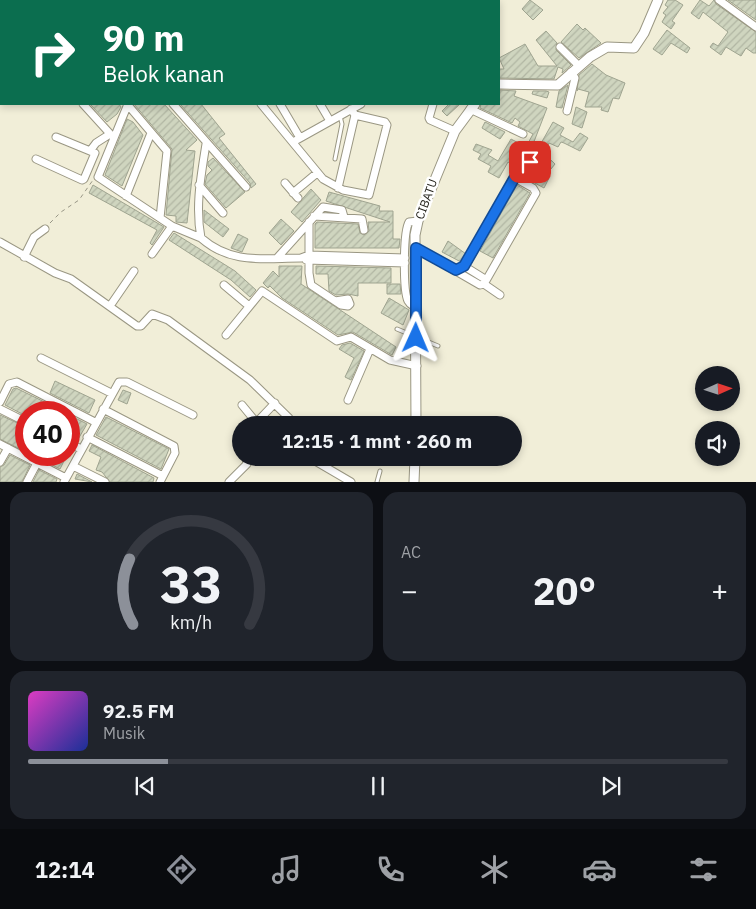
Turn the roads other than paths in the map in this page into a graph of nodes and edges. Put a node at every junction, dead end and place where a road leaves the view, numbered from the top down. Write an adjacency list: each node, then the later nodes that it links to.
1 (658, 0): 5 (street)
2 (719, 0): 3 (street)
3 (756, 28)
4 (560, 47): 5 (street)
5 (575, 69): 6 (street); 17 (street)
6 (500, 84)
7 (84, 105): 24 (street)
8 (127, 105): 24 (street)
9 (128, 105): 22 (street)
10 (174, 105): 28 (street)
11 (262, 105): 27 (street)
12 (281, 105): 26 (street)
13 (321, 105): 20 (street)
14 (359, 105): 18 (street)
15 (433, 105): 21 (street)
16 (473, 107): 21 (street, CIBATU); 23 (street)
17 (567, 111)
18 (353, 112): 19 (street); 38 (street); 38 (street)
19 (340, 116): 20 (street); 31 (lane)
20 (330, 120): 26 (street)
21 (455, 131): 43 (street, CIBATU)
22 (151, 133): 39 (street); 41 (street)
23 (523, 134)
24 (112, 135): 29 (street); 39 (street)
25 (56, 136): 29 (street)
26 (300, 138): 27 (street)
27 (293, 142): 33 (street)
28 (206, 144): 36 (street); 37 (street)
29 (90, 151): 30 (street)
30 (36, 159)
31 (335, 159)
32 (546, 172): 34 (street)
33 (317, 173): 35 (street); 38 (street)
34 (515, 178): 55 (street); 58 (street)
35 (285, 184)
36 (200, 185): 40 (street); 47 (street)
37 (246, 187)
38 (338, 188)
39 (126, 196): 41 (street)
40 (223, 212)
41 (160, 218): 44 (street)
42 (311, 219): 46 (street); 52 (street); 53 (street)
43 (418, 221): 49 (street, CIBATU); 54 (street)
44 (172, 226): 47 (street); 50 (street)
45 (45, 229): 51 (street)
46 (364, 230)
47 (200, 238): 52 (street)
48 (0, 242): 51 (street)
49 (416, 248): 56 (street); 64 (street, CIBATU)
50 (152, 254)
51 (24, 257): 62 (street)
52 (277, 258): 53 (street)
53 (306, 258): 54 (street); 61 (street)
54 (405, 260): 64 (street)
55 (464, 266): 56 (street); 58 (street)
56 (456, 270): 58 (street)
57 (134, 271): 62 (street)
58 (485, 282): 60 (street)
59 (224, 284): 63 (street)
60 (500, 295)
61 (335, 301)
62 (110, 306): 75 (street)
63 (249, 306): 66 (street); 69 (street)
64 (417, 308): 67 (street, CIBATU)
65 (397, 329): 67 (lane)
66 (226, 335)
67 (416, 338): 68 (lane); 71 (street, CIBATU)
68 (438, 346)
69 (370, 350): 71 (street); 73 (street)
70 (40, 358): 72 (street)
71 (417, 366): 84 (street, CIBATU)
72 (111, 393): 78 (street); 80 (street)
73 (348, 400)
74 (0, 402): 85 (street)
75 (275, 402): 82 (street); 83 (street)
76 (242, 405): 81 (street)
77 (0, 409): 79 (street)
78 (103, 409): 85 (street); 100 (street)
79 (15, 416)
80 (193, 416)
81 (250, 416)
82 (262, 416)
83 (287, 416)
84 (416, 416)
85 (95, 422): 86 (street)
86 (87, 437): 89 (street); 100 (street)
87 (0, 444): 88 (street)
88 (8, 448): 90 (street); 92 (street)
89 (82, 449): 91 (street)
90 (15, 452)
91 (80, 453)
92 (0, 462)
93 (35, 466): 102 (street)
94 (42, 466): 101 (street)
95 (73, 466): 101 (street); 103 (street)
96 (244, 466): 104 (street)
97 (324, 466): 105 (street)
98 (415, 466): 107 (street)
99 (380, 471): 106 (lane)
100 (161, 479)
101 (65, 480)
102 (27, 482)
103 (104, 482)
104 (229, 482)
105 (351, 482)
106 (377, 482)
107 (414, 482)

